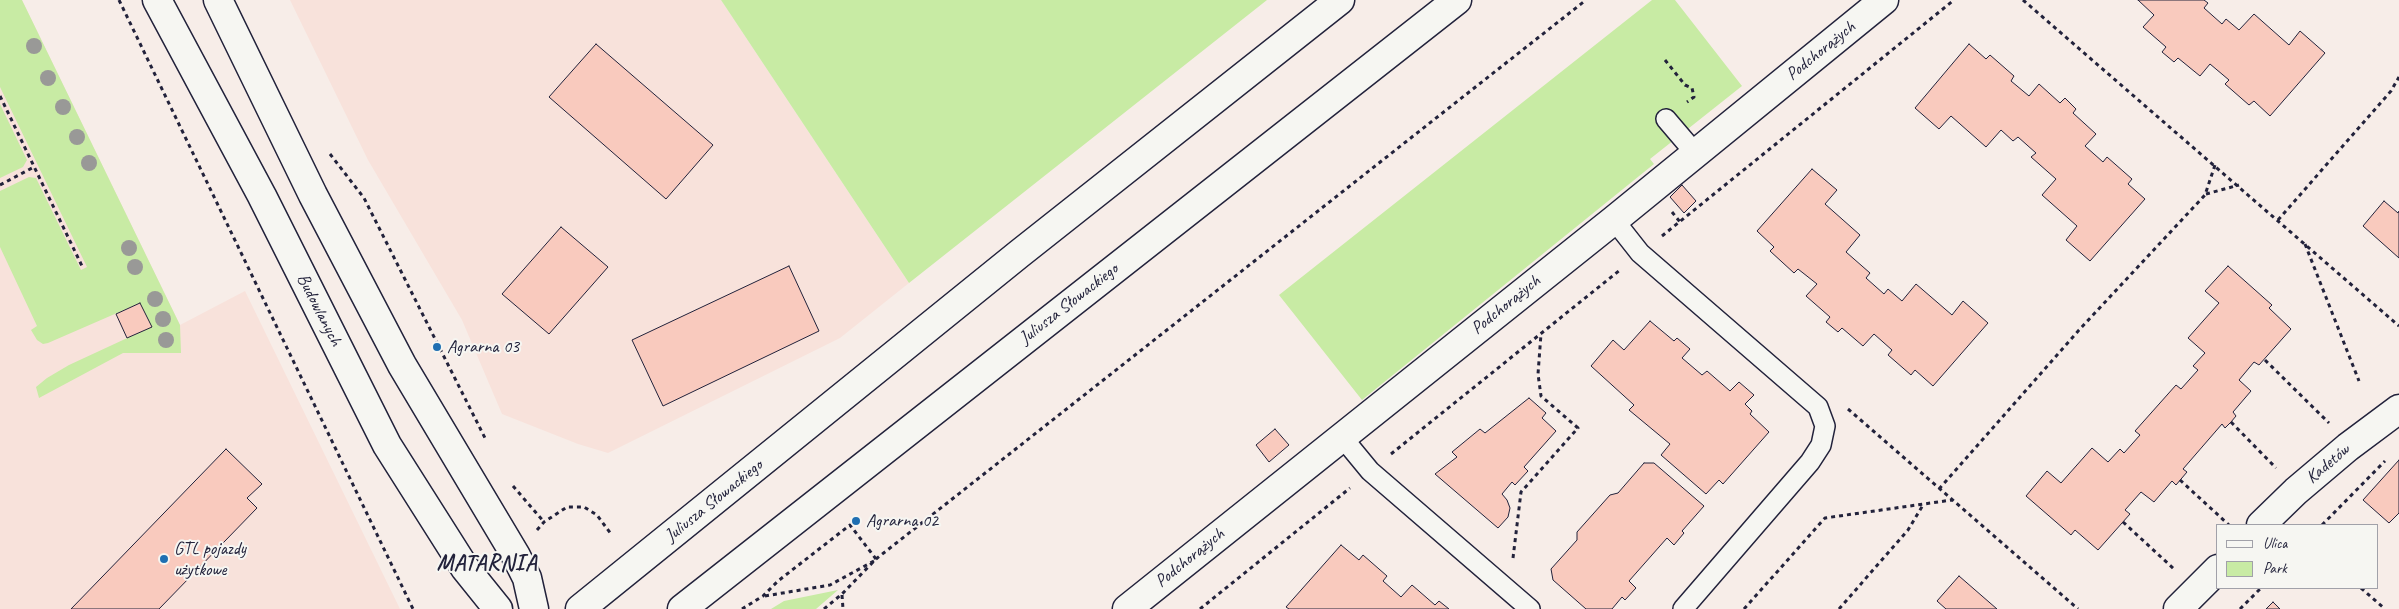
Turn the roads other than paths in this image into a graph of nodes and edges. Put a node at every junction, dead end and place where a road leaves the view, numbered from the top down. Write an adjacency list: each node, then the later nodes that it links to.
1 (157, 0): 14 (main road, Budowlanych)
2 (218, 0): 15 (main road)
3 (1340, 0): 16 (main road, Juliusza Słowackiego)
4 (1457, 0): 17 (main road, Juliusza Słowackiego)
5 (1884, 0): 7 (main road, Podchorążych)
6 (1666, 118): 7 (lane)
7 (1696, 153): 8 (main road, Podchorążych)
8 (1614, 220): 10 (main road, Podchorążych); 20 (lane)
9 (2399, 409): 11 (main road, Kadetów)
10 (1342, 437): 18 (main road, Podchorążych); 19 (lane)
11 (2262, 524)
12 (2216, 571): 13 (main road)
13 (2187, 600)
14 (498, 609)
15 (534, 609)
16 (580, 609)
17 (682, 609)
18 (1127, 609)
19 (1530, 609)
20 (1682, 609)

